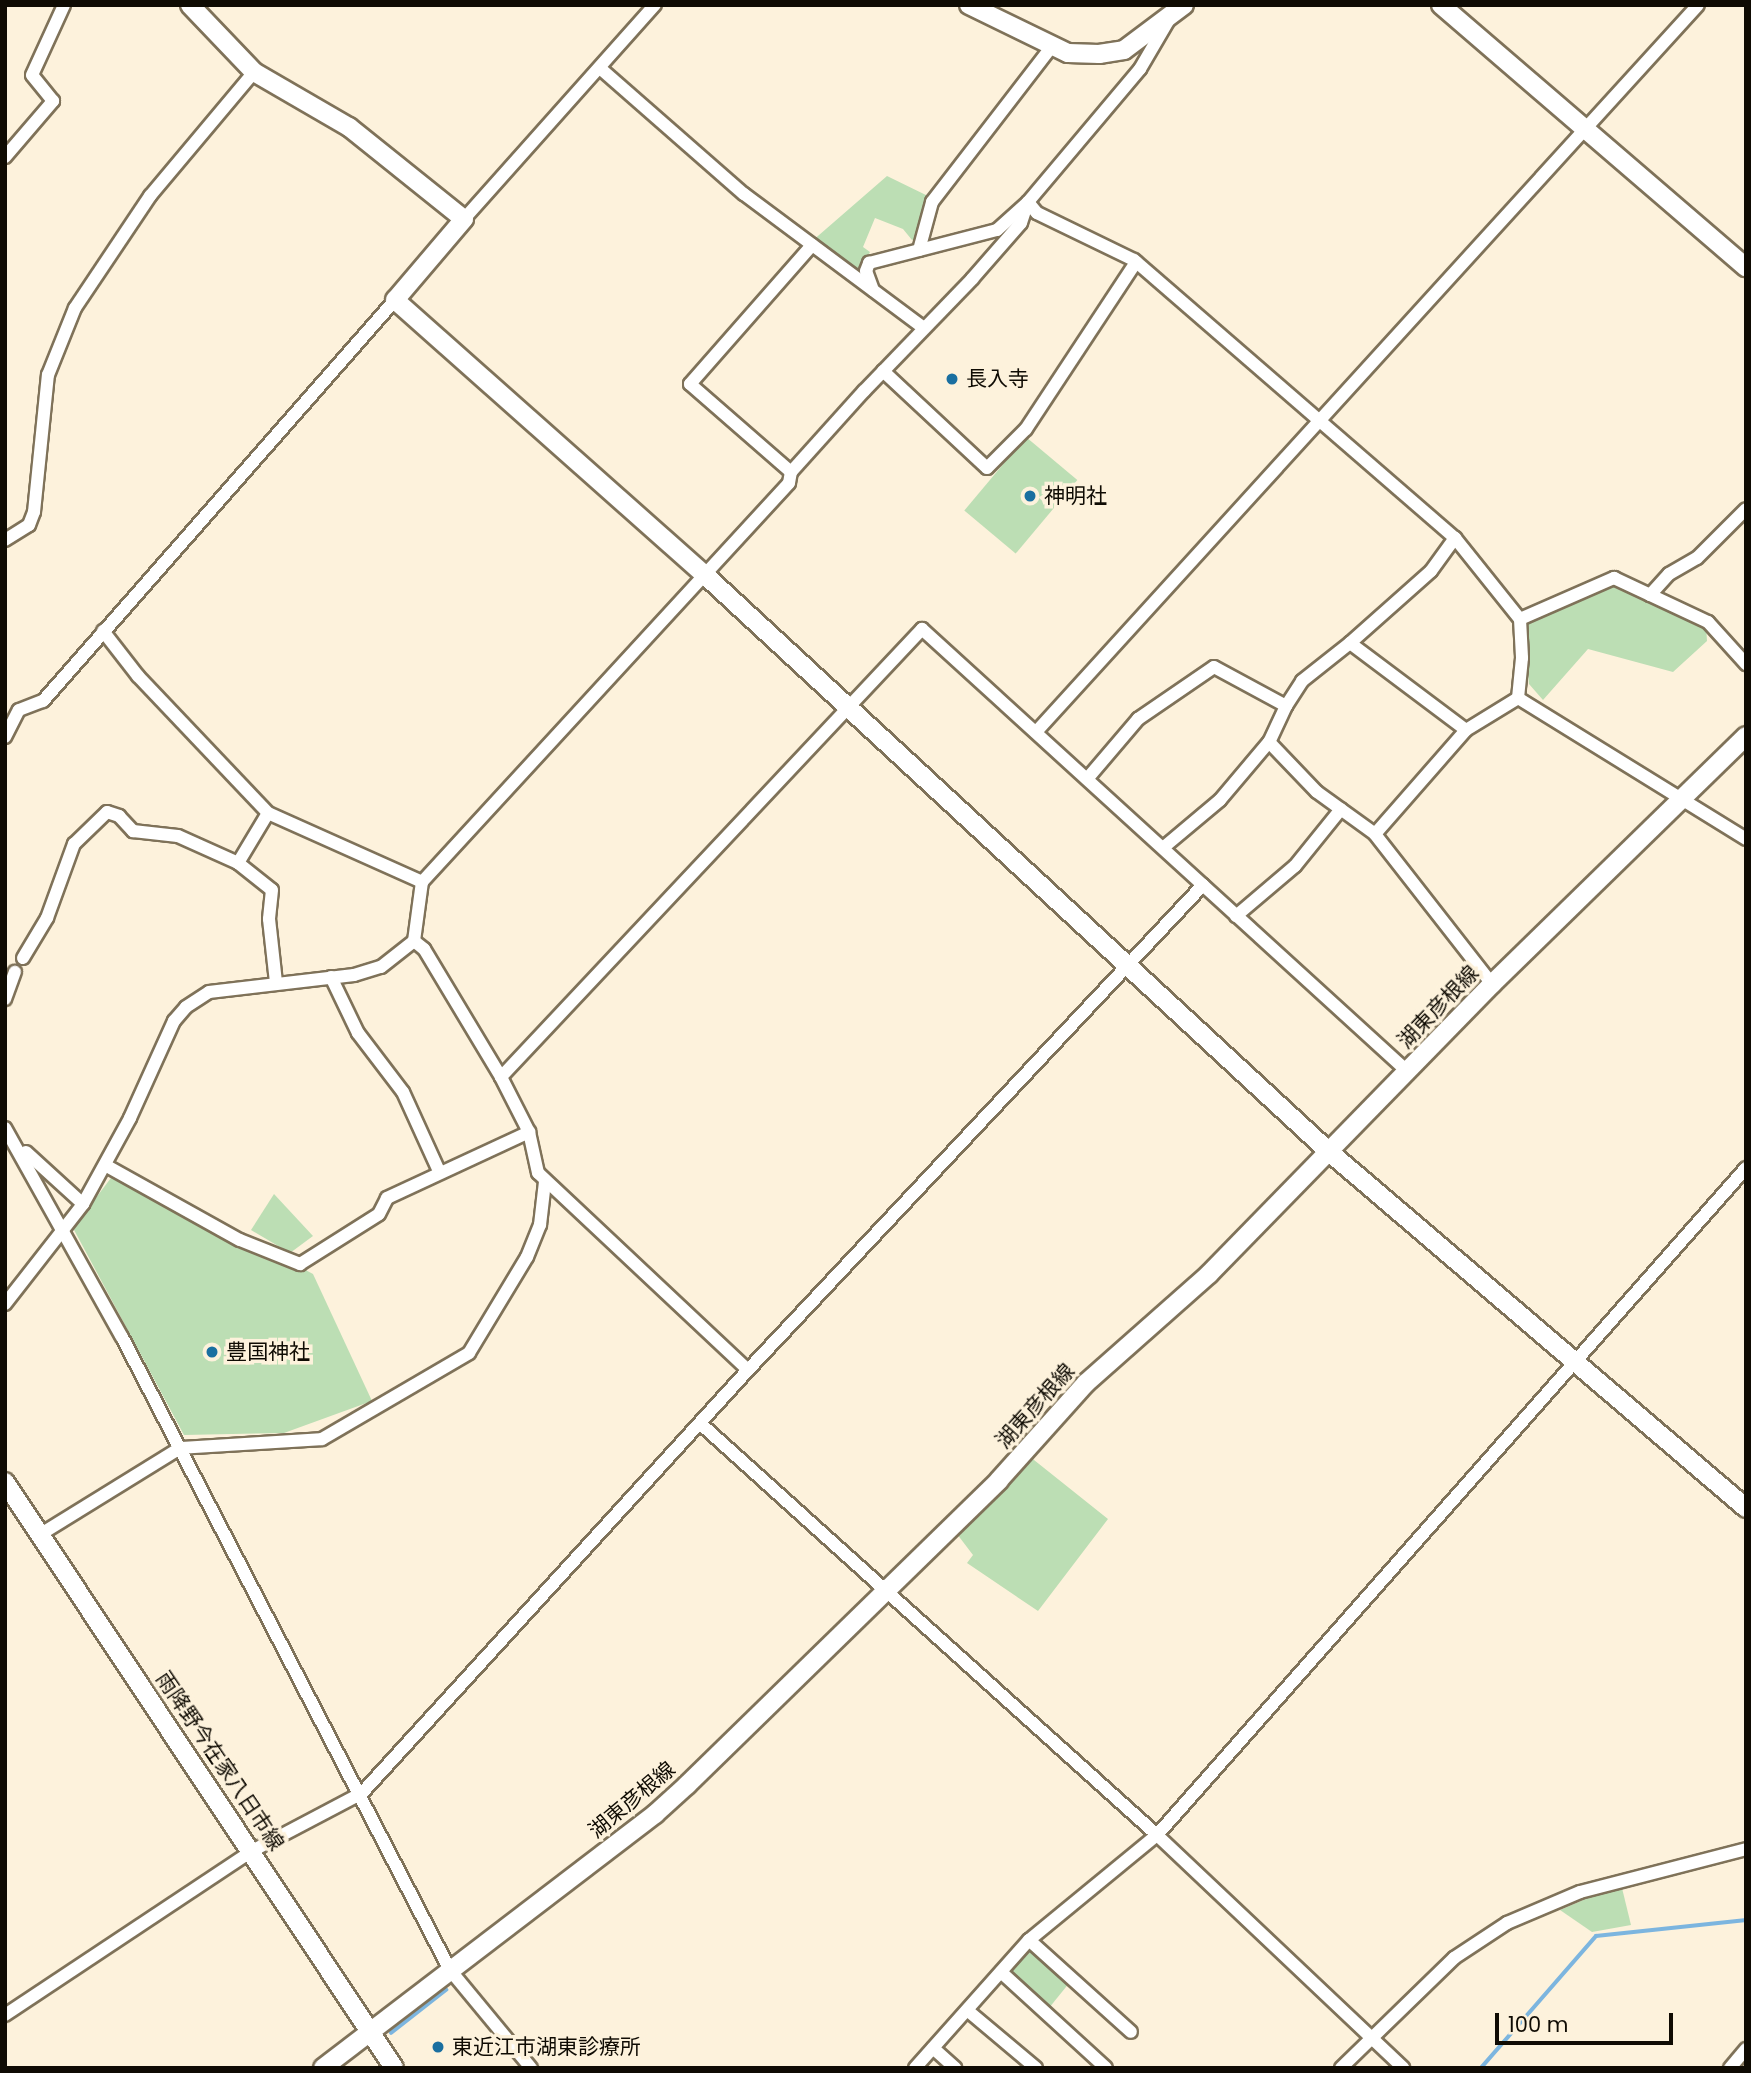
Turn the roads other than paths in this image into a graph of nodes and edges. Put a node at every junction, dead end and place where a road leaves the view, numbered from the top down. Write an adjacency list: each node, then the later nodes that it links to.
1 (64, 5): 13 (street)
2 (190, 5): 11 (street)
3 (655, 5): 10 (street)
4 (969, 5): 9 (street)
5 (1184, 5): 8 (street)
6 (1441, 5): 12 (street)
7 (1698, 5): 12 (street)
8 (1168, 21): 9 (street); 14 (street)
9 (1053, 45): 17 (street)
10 (601, 69): 15 (street); 16 (street)
11 (254, 72): 15 (street); 28 (street)
12 (1586, 126): 19 (street); 24 (street)
13 (5, 157)
14 (1028, 202): 17 (street); 18 (street); 22 (street)
15 (464, 219): 21 (street)
16 (812, 246): 20 (street); 25 (street)
17 (919, 250): 20 (street)
18 (1136, 262): 23 (street); 24 (street)
19 (1746, 267)
20 (873, 290): 22 (street)
21 (395, 300): 29 (street); 32 (street)
22 (924, 328): 23 (street)
23 (883, 371): 25 (street)
24 (1318, 418): 27 (street); 39 (street)
25 (792, 472): 29 (street)
26 (1746, 509): 30 (street)
27 (1455, 538): 31 (street); 33 (street)
28 (5, 540)
29 (705, 575): 37 (street); 51 (street)
30 (1650, 595): 31 (street); 34 (street)
31 (1520, 619): 35 (street)
32 (103, 631): 41 (street); 46 (street)
33 (1350, 643): 36 (street); 38 (street)
34 (1746, 664)
35 (1518, 698): 38 (street); 44 (street)
36 (1286, 706): 42 (street); 43 (street)
37 (848, 708): 39 (street); 56 (street); 63 (street)
38 (1466, 730): 47 (street)
39 (1036, 732): 43 (street)
40 (1746, 736): 44 (street, 湖東彦根線)
41 (5, 737)
42 (1269, 742): 45 (street); 49 (street)
43 (1087, 779): 49 (street)
44 (1681, 799): 48 (street); 60 (street, 湖東彦根線)
45 (1341, 810): 47 (street); 53 (street)
46 (268, 813): 50 (street); 51 (street)
47 (1375, 834): 60 (street)
48 (1746, 839)
49 (1164, 847): 52 (street)
50 (238, 863): 55 (street); 59 (street)
51 (422, 882): 54 (street)
52 (1203, 886): 53 (street); 56 (street)
53 (1236, 916): 62 (street)
54 (414, 941): 58 (street); 63 (street)
55 (23, 958)
56 (1125, 965): 67 (street); 76 (street)
57 (15, 972): 61 (street)
58 (331, 977): 59 (street); 70 (street)
59 (276, 982): 68 (street)
60 (1492, 984): 62 (street, 湖東彦根線)
61 (5, 999)
62 (1408, 1072): 67 (street, 湖東彦根線)
63 (501, 1077): 65 (street)
64 (5, 1128): 66 (street)
65 (529, 1132): 70 (street); 71 (street)
66 (18, 1145): 72 (street); 73 (street)
67 (1327, 1150): 75 (street); 82 (street, 湖東彦根線)
68 (104, 1165): 70 (street); 72 (street)
69 (1746, 1168): 75 (street)
70 (439, 1171)
71 (545, 1182): 76 (street); 78 (street)
72 (83, 1204): 73 (street)
73 (65, 1229): 74 (street); 78 (street)
74 (5, 1304)
75 (1575, 1363): 80 (street); 84 (street)
76 (748, 1370): 77 (street)
77 (702, 1425): 82 (street); 83 (street)
78 (180, 1448): 81 (street); 83 (street)
79 (5, 1482): 81 (street, 雨降野今在家八日市線)
80 (1746, 1508)
81 (41, 1534): 86 (street, 雨降野今在家八日市線)
82 (885, 1594): 84 (street); 88 (street, 湖東彦根線)
83 (362, 1793): 86 (street); 88 (street)
84 (1157, 1836): 87 (street); 94 (street)
85 (1746, 1849): 94 (street)
86 (252, 1852): 91 (street); 92 (street, 雨降野今在家八日市線)
87 (1029, 1940): 89 (street); 93 (street)
88 (450, 1970): 92 (street, 湖東彦根線); 99 (street)
89 (1001, 1972): 90 (street); 103 (street)
90 (967, 2010): 95 (street); 102 (street)
91 (5, 2015)
92 (371, 2029): 97 (street, 湖東彦根線); 98 (street, 雨降野今在家八日市線)
93 (1131, 2032)
94 (1370, 2039): 104 (street); 105 (street)
95 (933, 2048): 100 (street); 101 (street)
96 (1746, 2049): 106 (street)
97 (323, 2068)
98 (394, 2068)
99 (531, 2068)
100 (915, 2068)
101 (955, 2068)
102 (1036, 2068)
103 (1105, 2068)
104 (1341, 2068)
105 (1403, 2068)
106 (1730, 2068)

